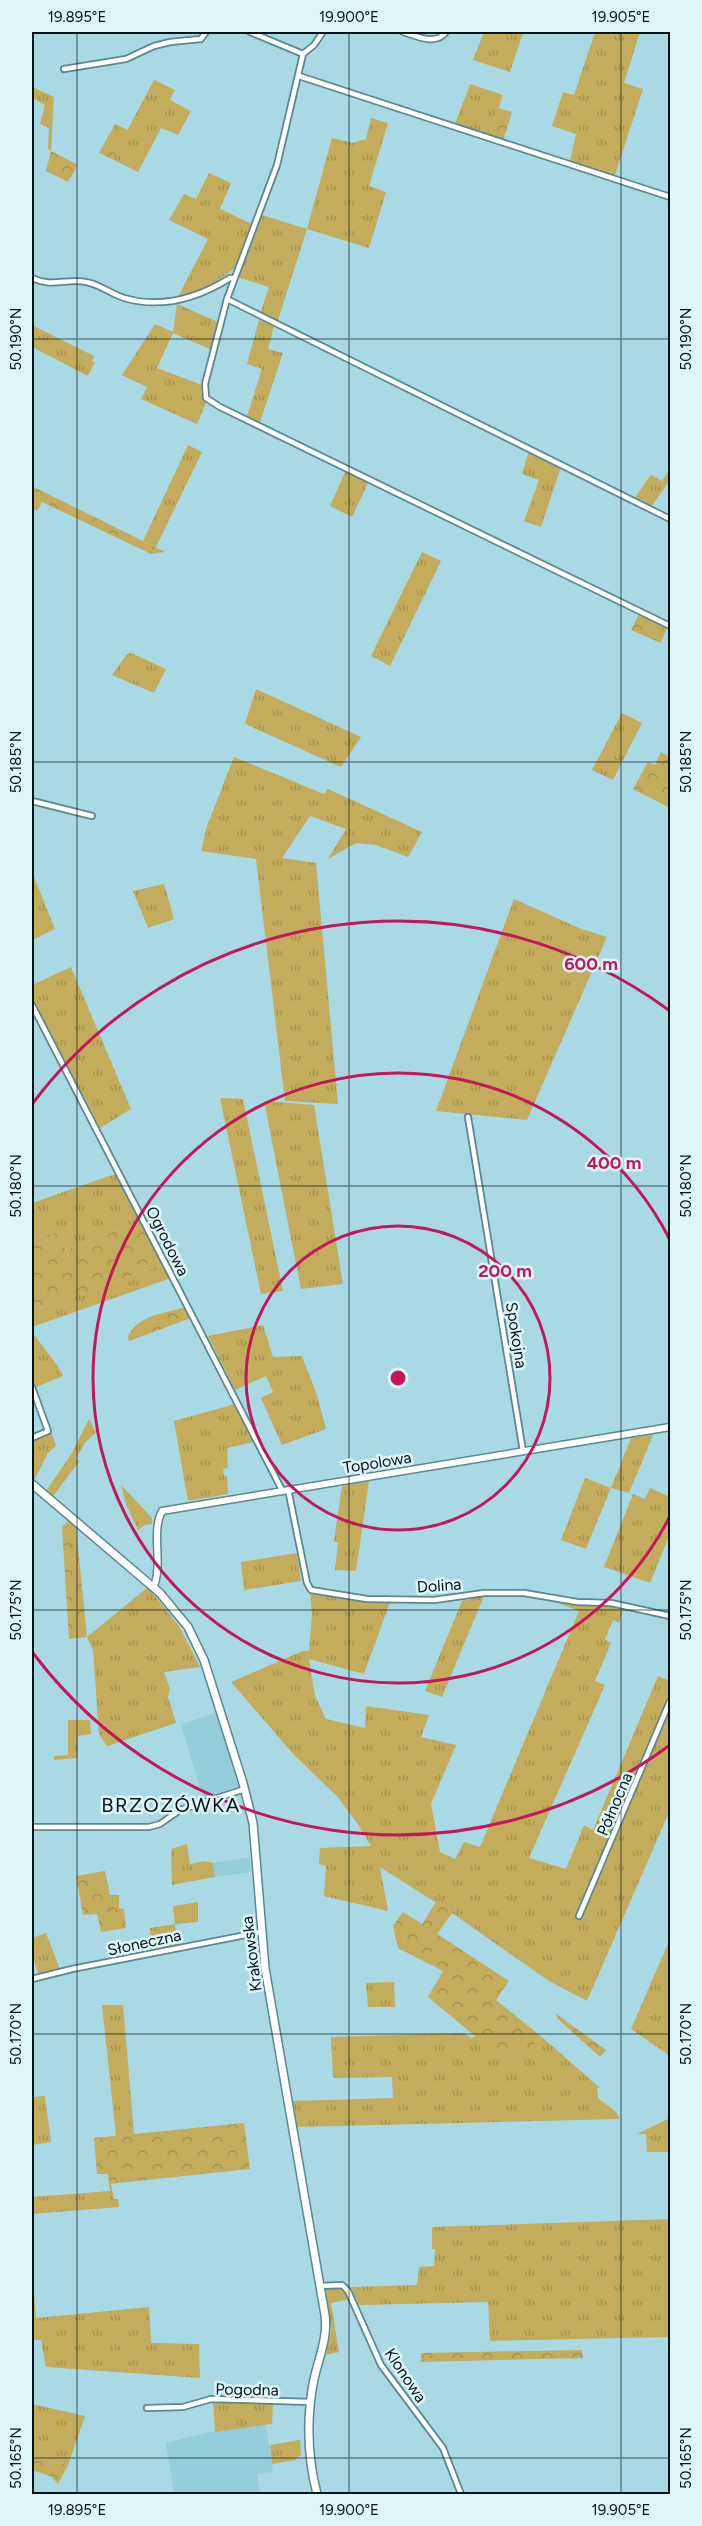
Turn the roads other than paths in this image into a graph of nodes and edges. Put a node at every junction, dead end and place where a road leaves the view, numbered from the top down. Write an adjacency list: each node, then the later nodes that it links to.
1 (206, 32): 7 (street)
2 (250, 32): 6 (street)
3 (323, 32): 6 (street)
4 (403, 32): 5 (street)
5 (446, 32)
6 (303, 54): 8 (street)
7 (64, 69)
8 (298, 76): 9 (street); 11 (street)
9 (670, 197)
10 (32, 278): 11 (street)
11 (234, 278): 12 (street)
12 (227, 299): 13 (street); 14 (street)
13 (670, 519)
14 (670, 626)
15 (32, 801): 16 (street)
16 (92, 816)
17 (32, 1005): 24 (street, Ogrodowa)
18 (468, 1117): 22 (street, Spokojna)
19 (32, 1387): 21 (street)
20 (670, 1427): 22 (street, Topolowa)
21 (32, 1438)
22 (523, 1451): 24 (street, Topolowa)
23 (32, 1484): 25 (main road, Krakowska)
24 (285, 1490): 25 (street, Topolowa); 26 (street, Dolina)
25 (154, 1586): 28 (main road, Krakowska)
26 (670, 1616)
27 (670, 1701): 30 (street, Północna)
28 (245, 1789): 29 (street); 31 (main road, Krakowska)
29 (32, 1827)
30 (579, 1916)
31 (261, 1932): 32 (street, Słoneczna); 33 (main road, Krakowska)
32 (32, 1979)
33 (321, 2286): 34 (main road, Krakowska); 37 (street, Klonowa)
34 (311, 2402): 35 (street, Pogodna); 36 (main road, Krakowska)
35 (147, 2408)
36 (317, 2494)
37 (461, 2494)

